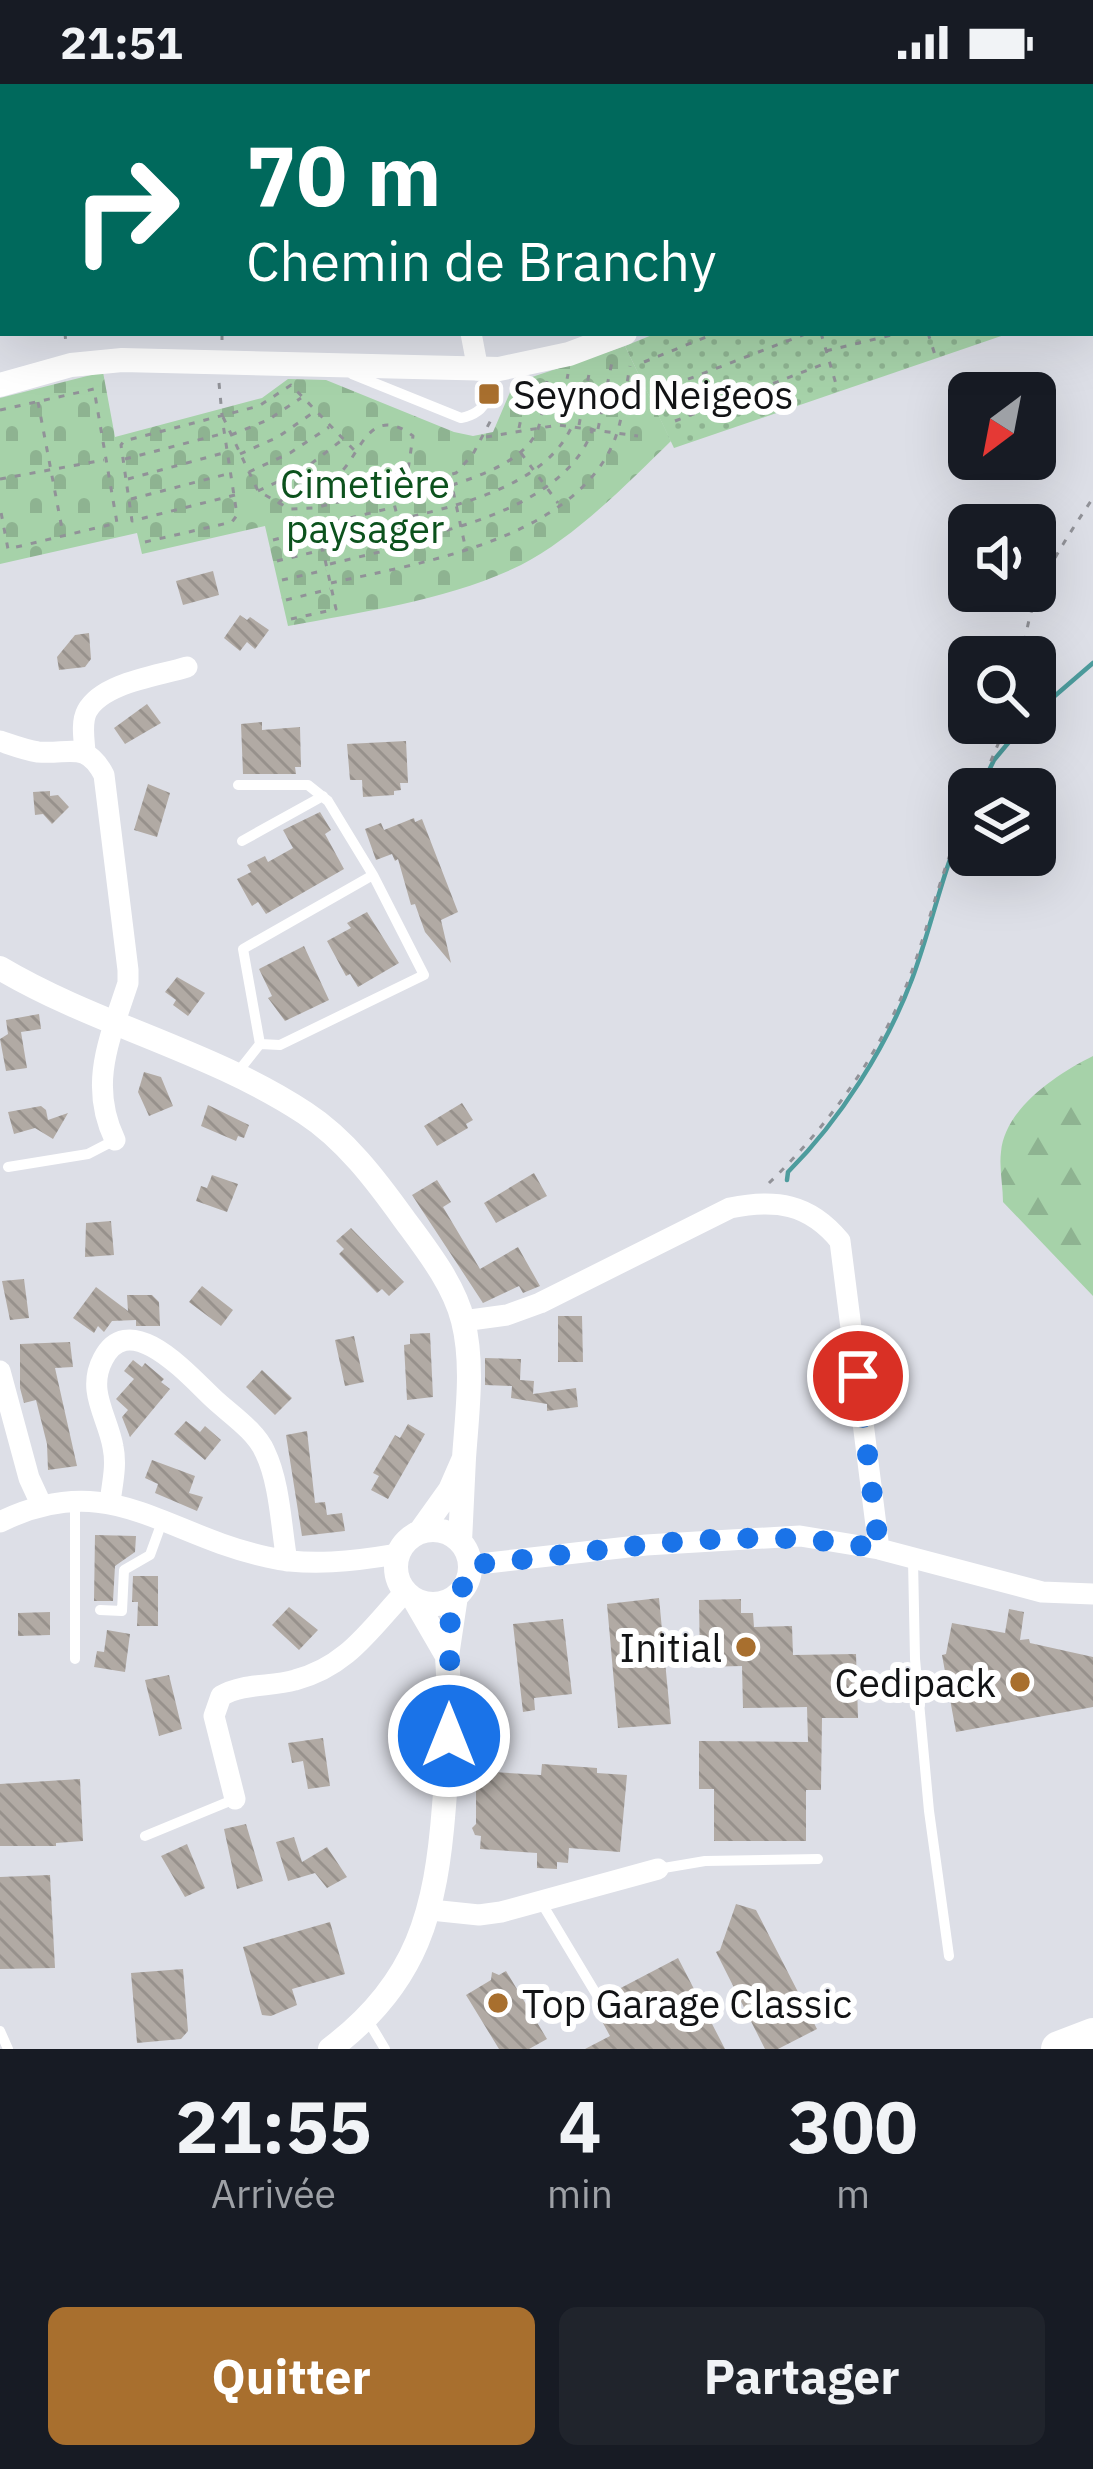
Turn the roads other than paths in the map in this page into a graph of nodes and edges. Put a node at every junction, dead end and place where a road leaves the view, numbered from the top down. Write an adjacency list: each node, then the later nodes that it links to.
1 (472, 336): 5 (street)
2 (617, 336): 5 (street)
3 (222, 346): 4 (street); 6 (street)
4 (338, 368): 5 (street); 5 (lane)
5 (489, 370)
6 (0, 385)
7 (187, 667): 9 (street)
8 (0, 741): 9 (street)
9 (85, 751): 15 (street)
10 (238, 784): 11 (lane)
11 (323, 796): 12 (lane); 13 (lane)
12 (242, 841)
13 (373, 874): 16 (lane); 16 (lane)
14 (0, 968): 15 (street)
15 (115, 1022): 17 (street); 18 (street)
16 (260, 1044): 17 (lane)
17 (235, 1076): 20 (street)
18 (115, 1140): 19 (lane)
19 (8, 1167)
20 (463, 1321): 22 (street); 29 (street)
21 (0, 1371): 25 (street)
22 (464, 1458): 28 (street); 31 (street)
23 (75, 1498): 24 (street); 25 (street); 39 (lane)
24 (110, 1503): 27 (street); 33 (street)
25 (41, 1504): 26 (street)
26 (0, 1522)
27 (161, 1522): 33 (street); 37 (lane)
28 (420, 1532): 30 (street); 31 (street)
29 (879, 1549): 31 (street); 32 (street)
30 (397, 1554): 33 (street); 35 (street)
31 (465, 1554): 36 (street)
32 (913, 1560): 34 (street); 46 (lane)
33 (287, 1561)
34 (1093, 1594)
35 (409, 1596): 36 (street); 38 (street); 40 (street)
36 (456, 1596): 38 (street)
37 (100, 1610)
38 (447, 1657): 45 (street)
39 (75, 1659)
40 (235, 1799): 41 (lane)
41 (145, 1836)
42 (818, 1859): 43 (lane)
43 (658, 1869): 44 (street)
44 (540, 1901): 45 (street); 47 (lane)
45 (431, 1910): 48 (street)
46 (949, 1956)
47 (598, 1997)
48 (367, 2019): 52 (street); 53 (lane)
49 (0, 2032): 51 (lane)
50 (1093, 2036): 54 (highway)
51 (8, 2049)
52 (330, 2049)
53 (385, 2049)
54 (1059, 2049)

